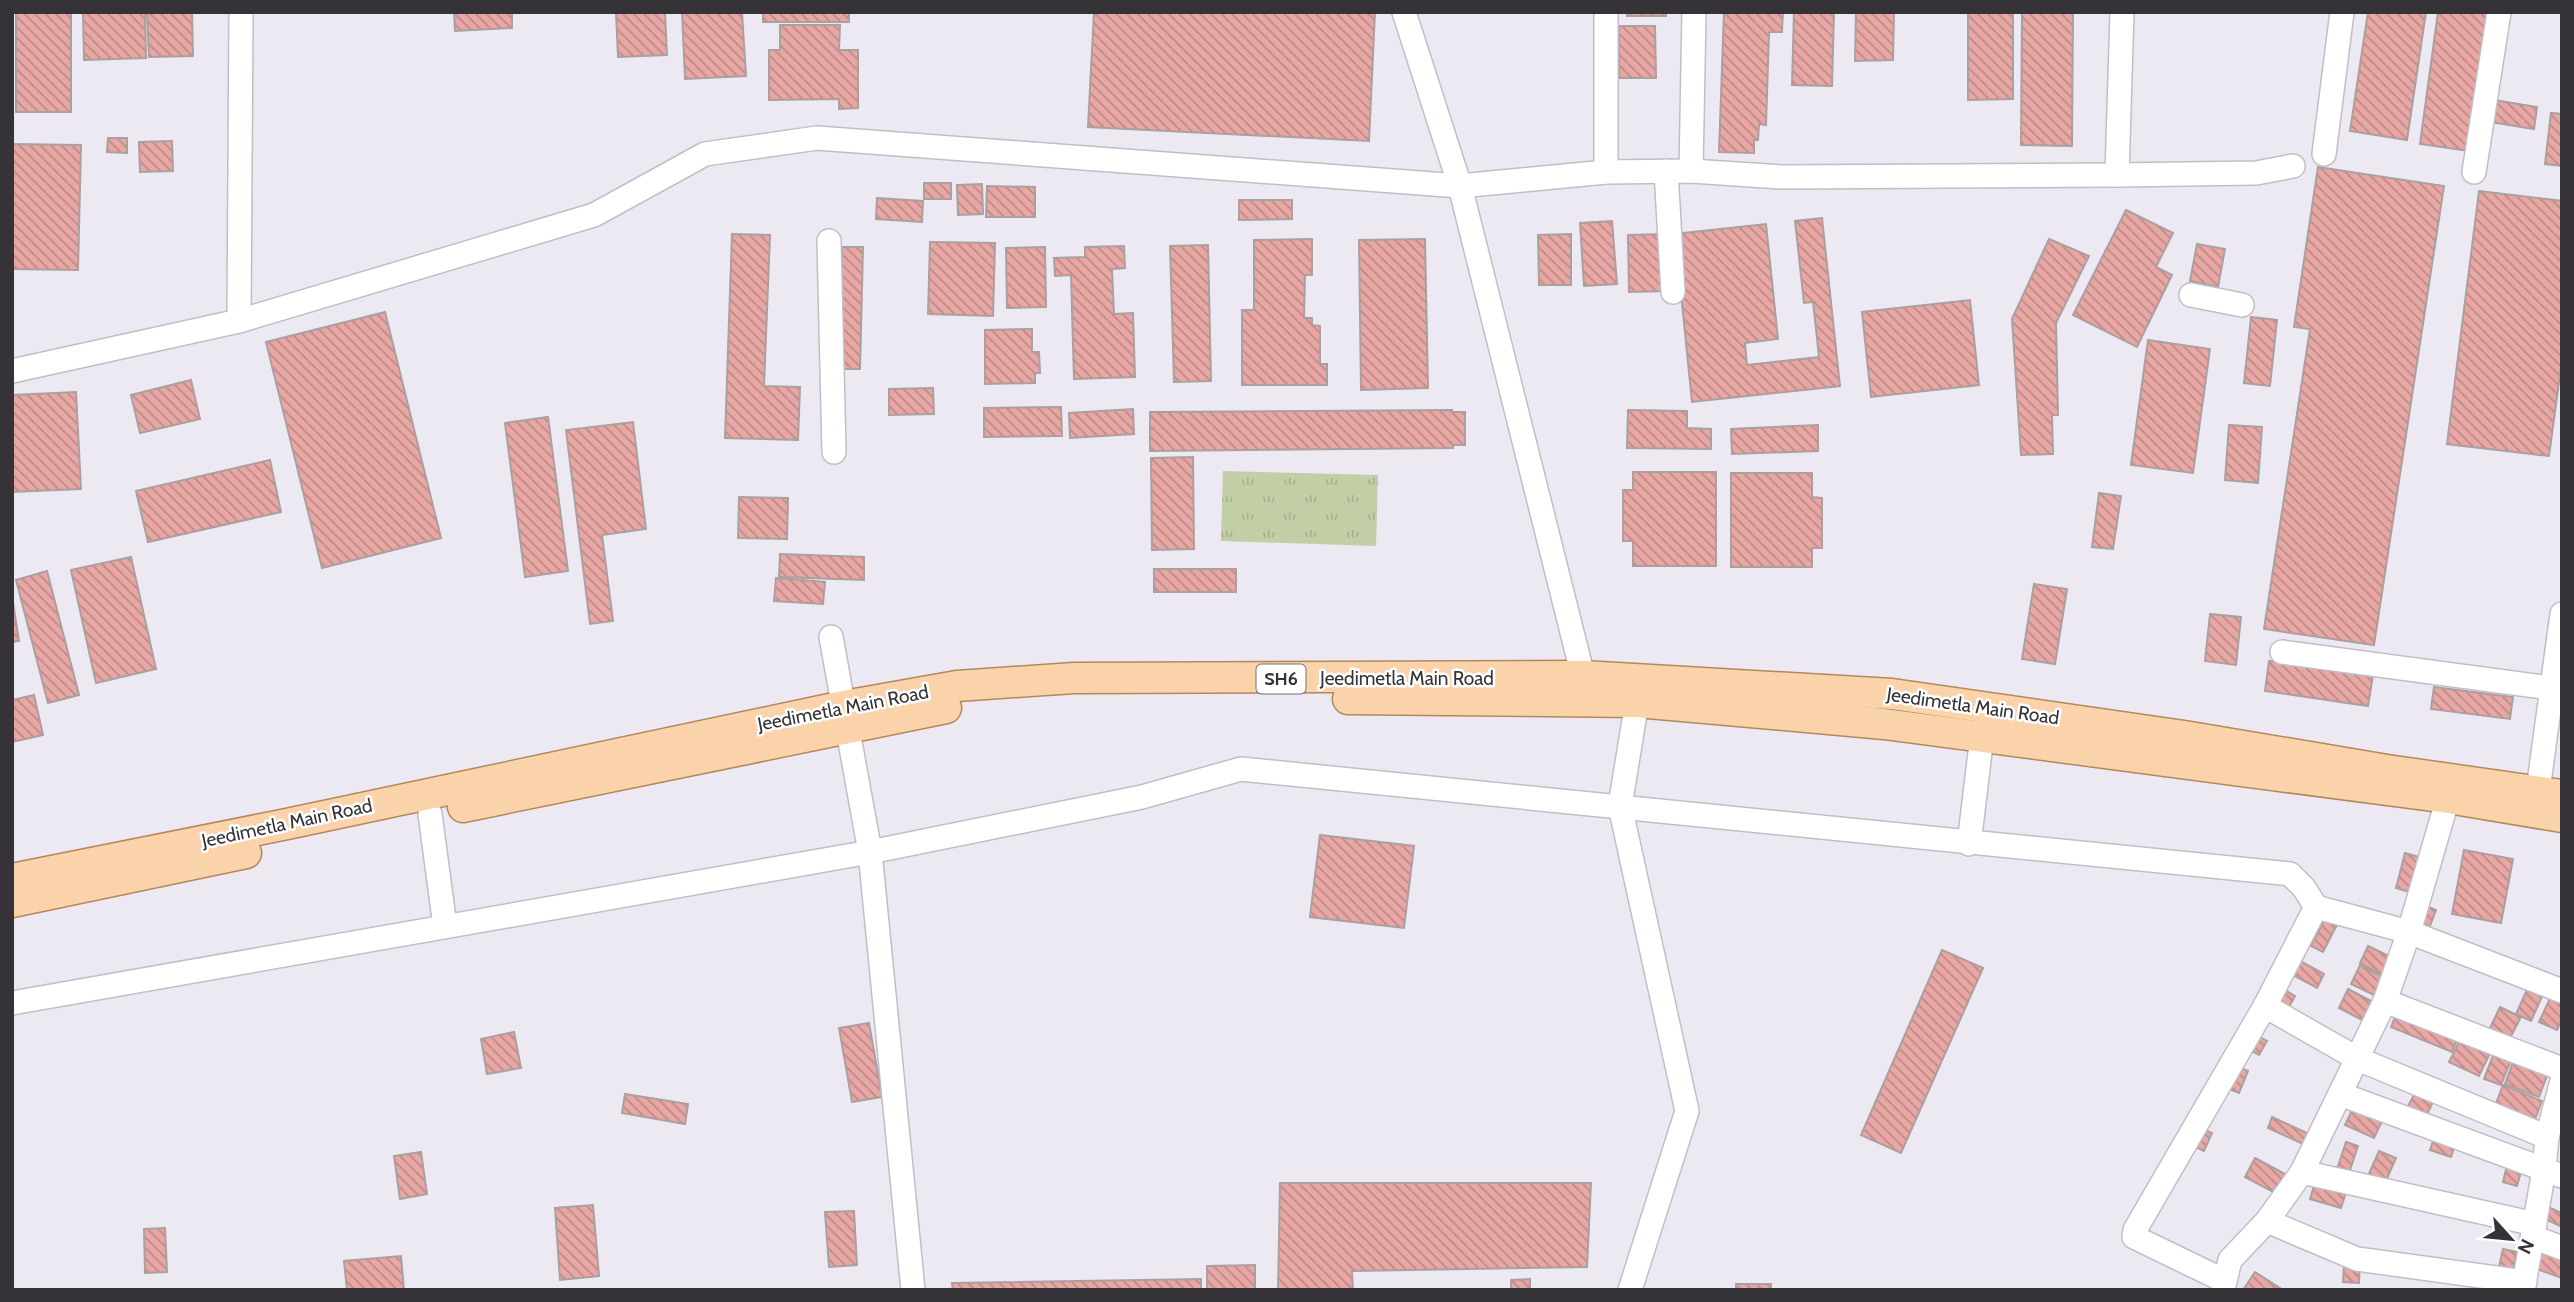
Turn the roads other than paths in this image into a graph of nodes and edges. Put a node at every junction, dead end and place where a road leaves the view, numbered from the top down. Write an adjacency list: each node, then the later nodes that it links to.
1 (241, 12): 20 (street)
2 (1404, 12): 15 (street)
3 (1606, 12): 12 (street)
4 (1694, 12): 11 (street)
5 (2122, 12): 14 (street)
6 (2342, 12): 8 (street)
7 (2499, 12): 13 (street)
8 (2324, 154)
9 (2293, 166): 14 (street)
10 (1666, 171): 11 (street); 12 (street); 17 (street)
11 (1690, 171): 14 (street)
12 (1606, 172): 15 (street)
13 (2474, 172)
14 (2117, 175)
15 (1460, 186): 20 (street); 26 (street)
16 (830, 241): 22 (street)
17 (1674, 292)
18 (2191, 295): 19 (street)
19 (2242, 305)
20 (239, 321): 21 (street)
21 (12, 371)
22 (834, 452)
23 (2562, 614): 27 (street)
24 (831, 636): 29 (street)
25 (2282, 652): 27 (street)
26 (1583, 676): 29 (main road, Jeedimetla Main Road / SH6); 31 (main road, Jeedimetla Main Road / SH6)
27 (2551, 688): 31 (street)
28 (1637, 702): 29 (main road, Jeedimetla Main Road / SH6); 30 (main road, Jeedimetla Main Road / SH6); 33 (street)
29 (846, 717): 34 (main road, Jeedimetla Main Road / SH6); 37 (street); 38 (main road, Jeedimetla Main Road / SH6)
30 (1982, 736): 32 (main road, Jeedimetla Main Road / SH6); 36 (street)
31 (2550, 792)
32 (2448, 798): 35 (main road, Jeedimetla Main Road / SH6); 42 (street)
33 (1620, 806): 36 (street); 37 (street); 60 (street)
34 (430, 814): 39 (main road, Jeedimetla Main Road / SH6); 41 (street)
35 (2562, 817)
36 (1969, 844): 40 (street)
37 (870, 852): 41 (street); 59 (street)
38 (12, 879)
39 (12, 902)
40 (2316, 906): 42 (street); 46 (street)
41 (445, 926): 45 (street)
42 (2409, 932): 43 (street); 44 (street)
43 (2562, 990)
44 (2385, 1001): 47 (street); 48 (street)
45 (12, 1003)
46 (2264, 1006): 47 (street); 57 (street)
47 (2358, 1059): 50 (street); 51 (street)
48 (2562, 1069)
49 (2562, 1081): 51 (street)
50 (2340, 1094): 52 (street); 53 (street)
51 (2547, 1137): 53 (street)
52 (2302, 1172): 54 (street); 55 (street)
53 (2553, 1173): 55 (street)
54 (2267, 1221): 57 (street); 58 (street)
55 (2534, 1230): 56 (street); 58 (street)
56 (2562, 1248)
57 (2224, 1285)
58 (2524, 1286)
59 (913, 1290)
60 (1630, 1290)

